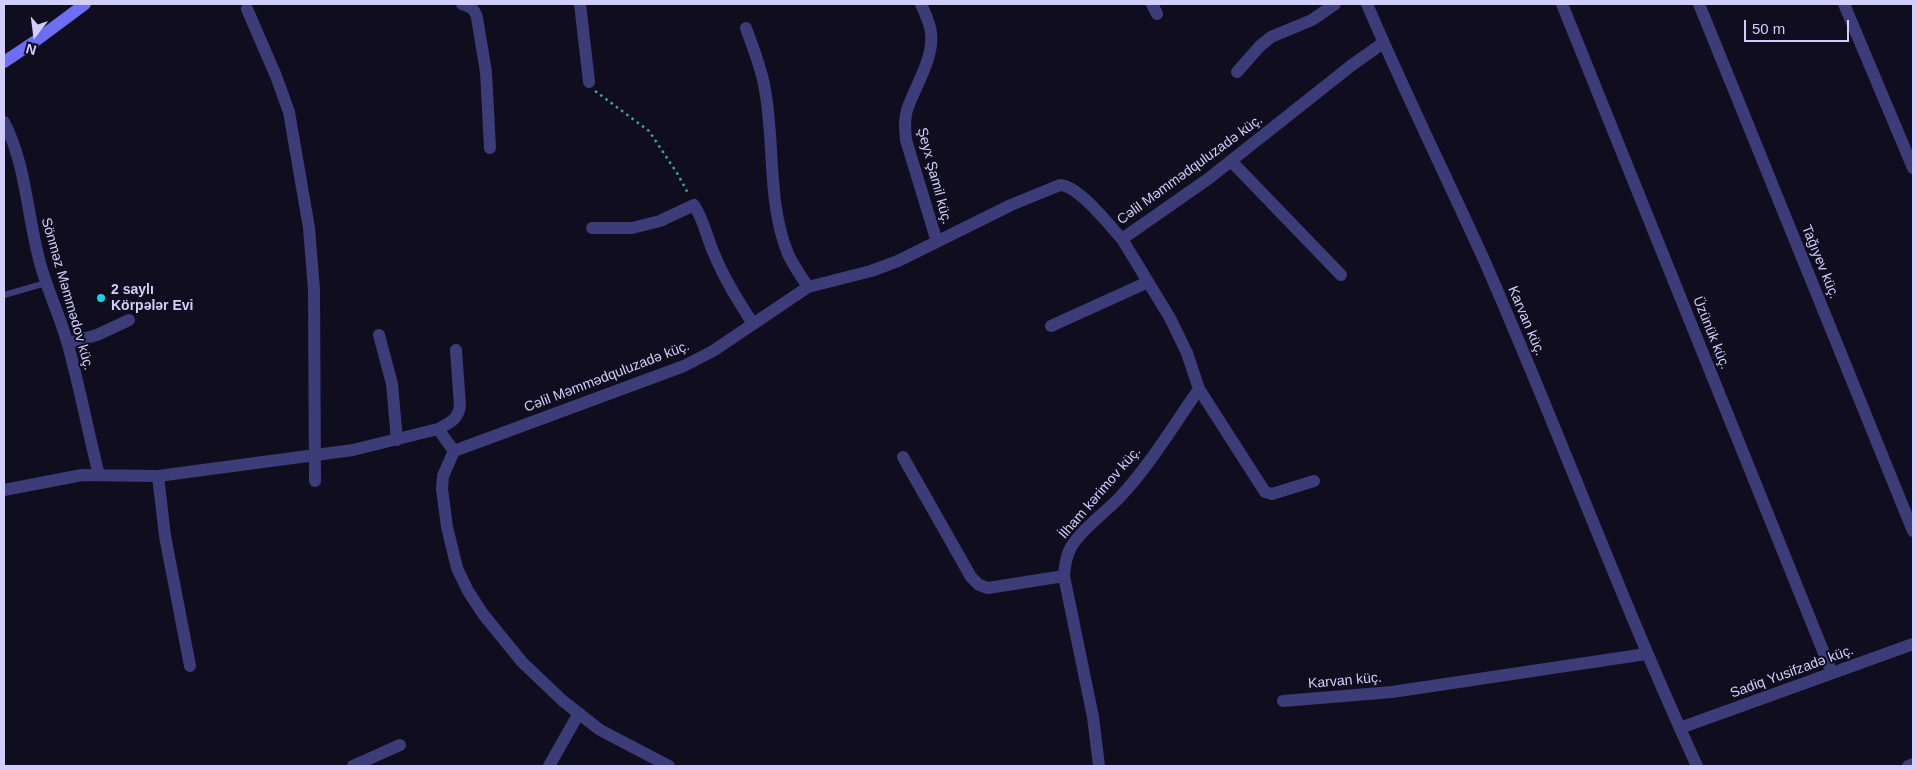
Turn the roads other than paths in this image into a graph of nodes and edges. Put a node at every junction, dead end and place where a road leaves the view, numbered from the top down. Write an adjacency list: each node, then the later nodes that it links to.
1 (85, 4): 13 (main road)
2 (462, 4): 17 (street)
3 (580, 4): 15 (street)
4 (921, 4): 22 (street, Şeyx Şamil küç.)
5 (1335, 4): 14 (street)
6 (1367, 4): 12 (street, Karvan küç.)
7 (1562, 4): 50 (street, Üzünük küç.)
8 (1699, 4): 45 (street, Tağıyev küç.)
9 (1844, 4): 19 (street)
10 (247, 9): 38 (street)
11 (746, 28): 26 (street)
12 (1383, 43): 18 (street, Cəlil Məmmədquluzadə küç.); 48 (street, Karvan küç.)
13 (4, 62)
14 (1237, 72)
15 (589, 82)
16 (4, 122): 25 (street, Sönməz Məmmədov küç.)
17 (490, 148)
18 (1231, 161): 21 (street, Cəlil Məmmədquluzadə küç.); 23 (street)
19 (1913, 168)
20 (592, 228): 29 (street)
21 (1122, 239): 22 (street, Cəlil Məmmədquluzadə küç.); 24 (street)
22 (936, 242): 26 (street, Cəlil Məmmədquluzadə küç.)
23 (1341, 275)
24 (1148, 282): 30 (street); 34 (street)
25 (46, 283): 27 (lane); 32 (street, Sönməz Məmmədov küç.)
26 (808, 286): 29 (street, Cəlil Məmmədquluzadə küç.)
27 (4, 295)
28 (130, 320): 32 (street)
29 (753, 324): 37 (street, Cəlil Məmmədquluzadə küç.)
30 (1051, 326)
31 (380, 335): 36 (street)
32 (68, 343): 40 (street, Sönməz Məmmədov küç.)
33 (456, 350): 35 (street)
34 (1199, 390): 42 (street); 46 (street, İlham kərimov küç.)
35 (438, 429): 36 (street); 37 (street)
36 (397, 440): 38 (street)
37 (454, 451): 52 (street)
38 (314, 455): 41 (street); 43 (street)
39 (903, 457): 46 (street)
40 (99, 475): 41 (street); 44 (street)
41 (158, 476): 49 (street)
42 (1314, 480)
43 (315, 481)
44 (4, 490)
45 (1913, 531)
46 (1064, 576): 59 (street, İlham kərimov küç.)
47 (1913, 644): 50 (street, Sadiq Yusifzadə küç.)
48 (1646, 654): 51 (street, Karvan küç.); 53 (street, Karvan küç.)
49 (190, 666)
50 (1832, 673): 53 (street, Sadiq Yusifzadə küç.)
51 (1283, 701)
52 (579, 714): 57 (street); 58 (street)
53 (1680, 728): 60 (street, Karvan küç.)
54 (400, 745): 56 (street)
55 (1913, 764): 61 (street)
56 (353, 766)
57 (550, 766)
58 (670, 766)
59 (1099, 766)
60 (1698, 766)
61 (1908, 766)

